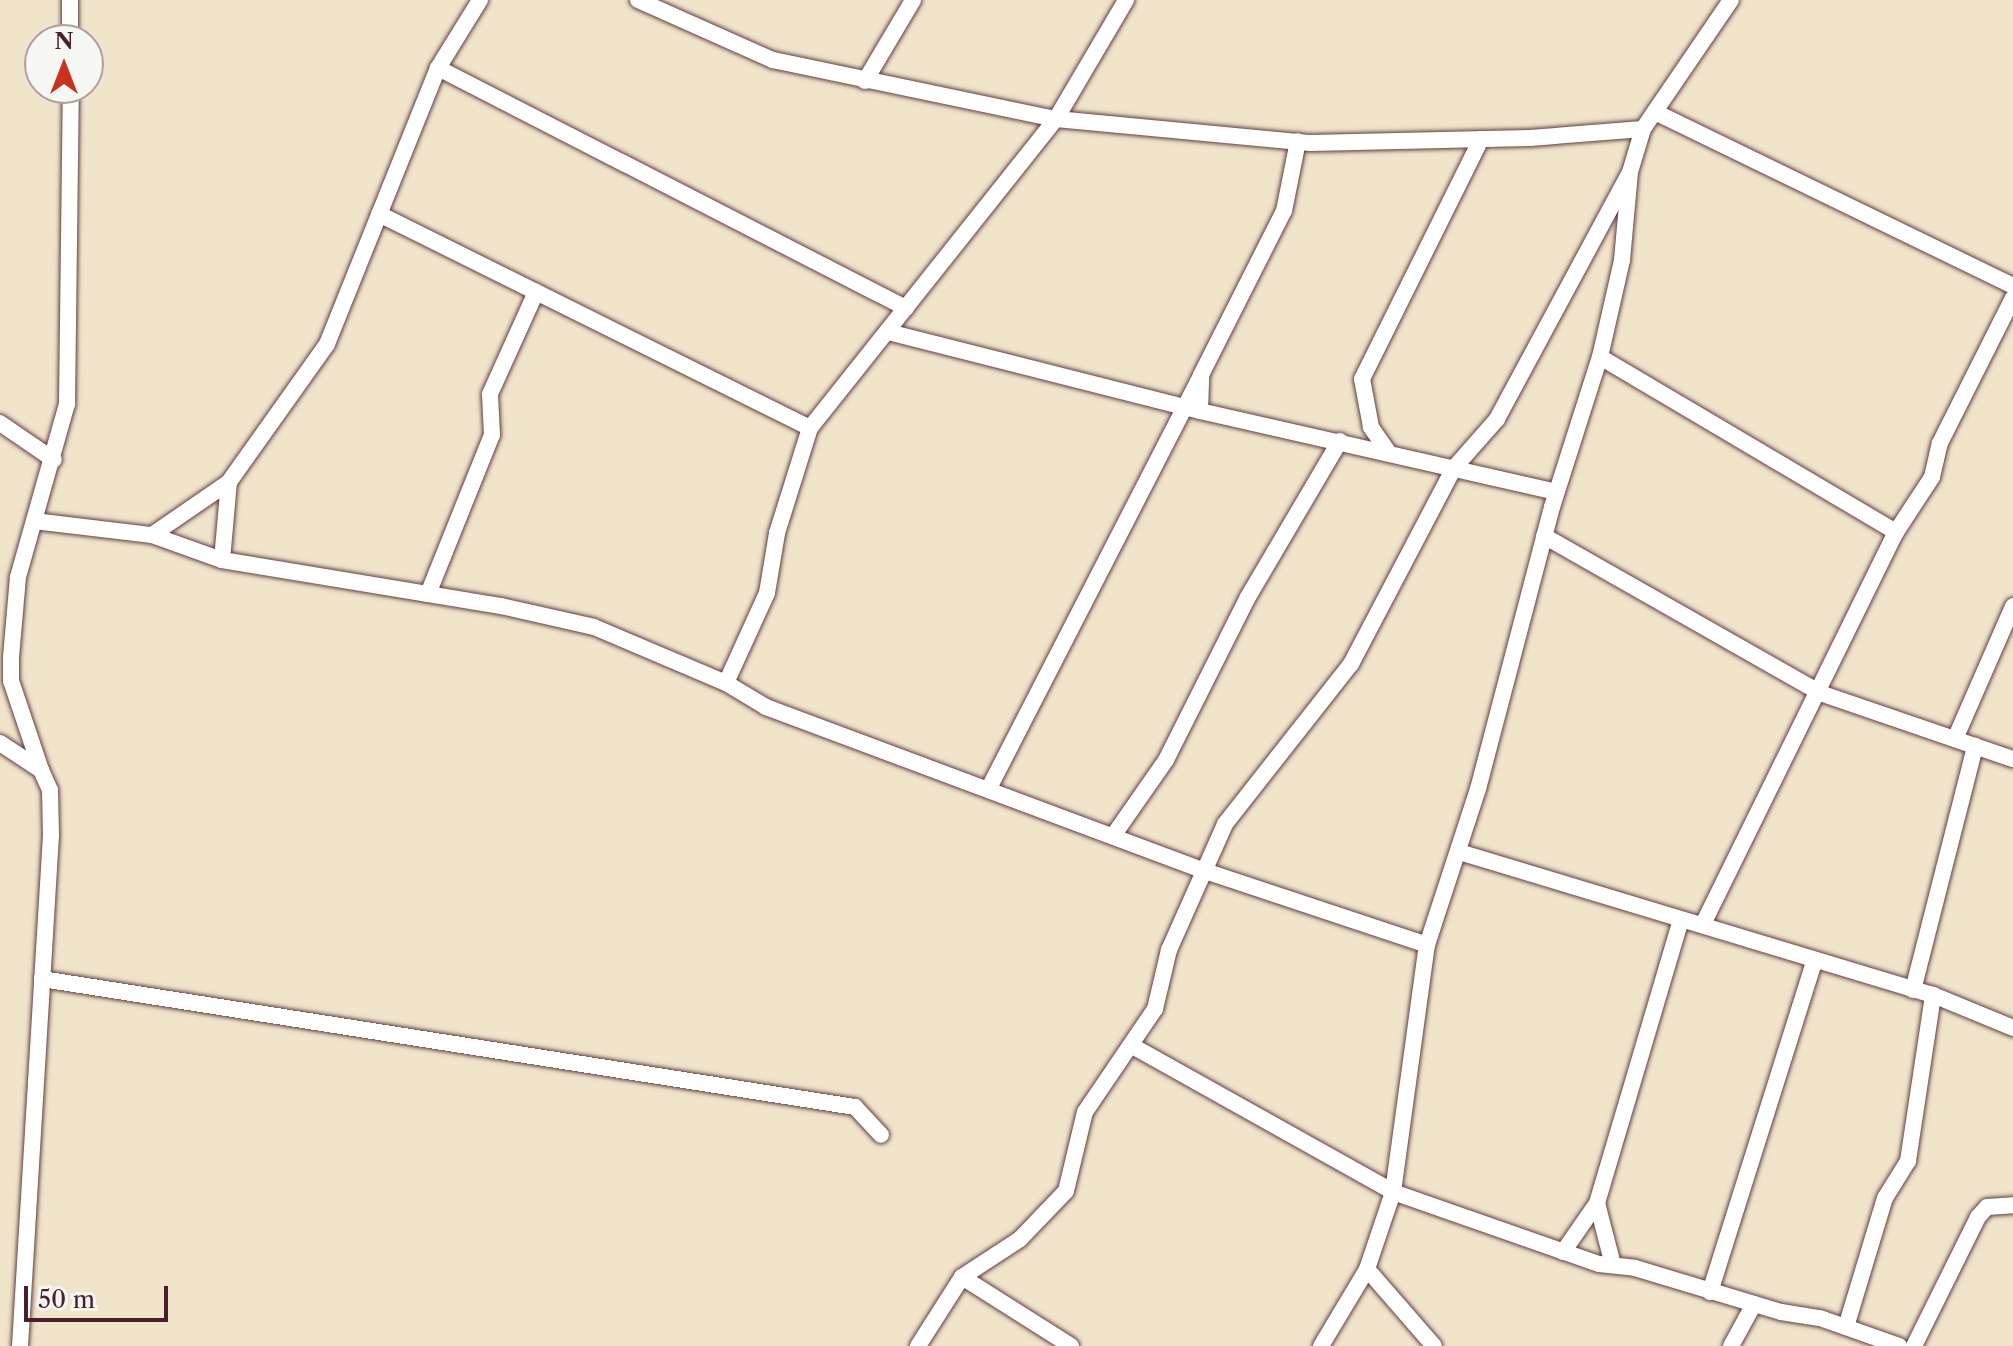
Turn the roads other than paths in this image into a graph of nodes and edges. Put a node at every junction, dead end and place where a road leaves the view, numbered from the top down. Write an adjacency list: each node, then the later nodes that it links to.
1 (70, 0): 7 (street)
2 (480, 0): 8 (street)
3 (638, 0): 9 (street)
4 (913, 0): 9 (street)
5 (1126, 0): 12 (street)
6 (1731, 0): 11 (street)
7 (70, 24)
8 (438, 68): 17 (street); 20 (street)
9 (865, 81): 12 (street)
10 (71, 104): 30 (street)
11 (1655, 112): 13 (street); 18 (street)
12 (1056, 119): 15 (street); 20 (street)
13 (1643, 129): 14 (street); 16 (street)
14 (1481, 139): 15 (street); 29 (street)
15 (1298, 141): 23 (street)
16 (1630, 172): 22 (street); 31 (street)
17 (379, 214): 19 (street); 32 (street)
18 (2012, 286): 35 (street)
19 (536, 292): 27 (street); 39 (street)
20 (906, 308): 21 (street)
21 (888, 332): 24 (street); 27 (street)
22 (1600, 357): 33 (street); 35 (street)
23 (1201, 375): 24 (street); 25 (street)
24 (1182, 407): 25 (street); 48 (street)
25 (1200, 411): 28 (street)
26 (0, 423): 30 (street)
27 (810, 428): 41 (street)
28 (1340, 441): 29 (street); 49 (street)
29 (1389, 453): 31 (street)
30 (54, 460): 34 (street)
31 (1454, 468): 33 (street); 51 (street)
32 (229, 482): 36 (street); 38 (street)
33 (1556, 492): 37 (street)
34 (34, 521): 36 (street); 47 (street)
35 (1896, 532): 42 (street)
36 (152, 535): 38 (street)
37 (1544, 536): 42 (street); 50 (street)
38 (222, 560): 39 (street)
39 (428, 594): 41 (street)
40 (2013, 606): 43 (street)
41 (726, 683): 48 (street)
42 (1820, 693): 43 (street); 53 (street)
43 (1955, 739): 45 (street)
44 (0, 743): 47 (street)
45 (1975, 746): 46 (street); 57 (street)
46 (2013, 759)
47 (41, 770): 56 (street)
48 (989, 788): 49 (street)
49 (1113, 836): 51 (street)
50 (1459, 852): 52 (street); 54 (street)
51 (1205, 871): 54 (street); 60 (street)
52 (1681, 920): 53 (street); 63 (street)
53 (1703, 924): 55 (street)
54 (1427, 945): 62 (street)
55 (1814, 962): 57 (street); 69 (street)
56 (42, 979): 61 (street); 72 (street)
57 (1913, 990): 58 (street)
58 (1933, 995): 59 (street); 71 (street)
59 (2013, 1028)
60 (1134, 1047): 62 (street); 68 (street)
61 (881, 1135)
62 (1393, 1192): 65 (street); 67 (street)
63 (1597, 1203): 65 (street); 66 (street)
64 (2013, 1205): 79 (street)
65 (1563, 1252): 66 (street)
66 (1613, 1265): 69 (street)
67 (1367, 1269): 75 (street); 76 (street)
68 (962, 1277): 73 (street); 74 (street)
69 (1710, 1292): 70 (street)
70 (1754, 1304): 71 (street); 77 (street)
71 (1846, 1327): 78 (street)
72 (20, 1346)
73 (918, 1346)
74 (1071, 1346)
75 (1321, 1346)
76 (1434, 1346)
77 (1731, 1346)
78 (1899, 1346)
79 (1914, 1346)

